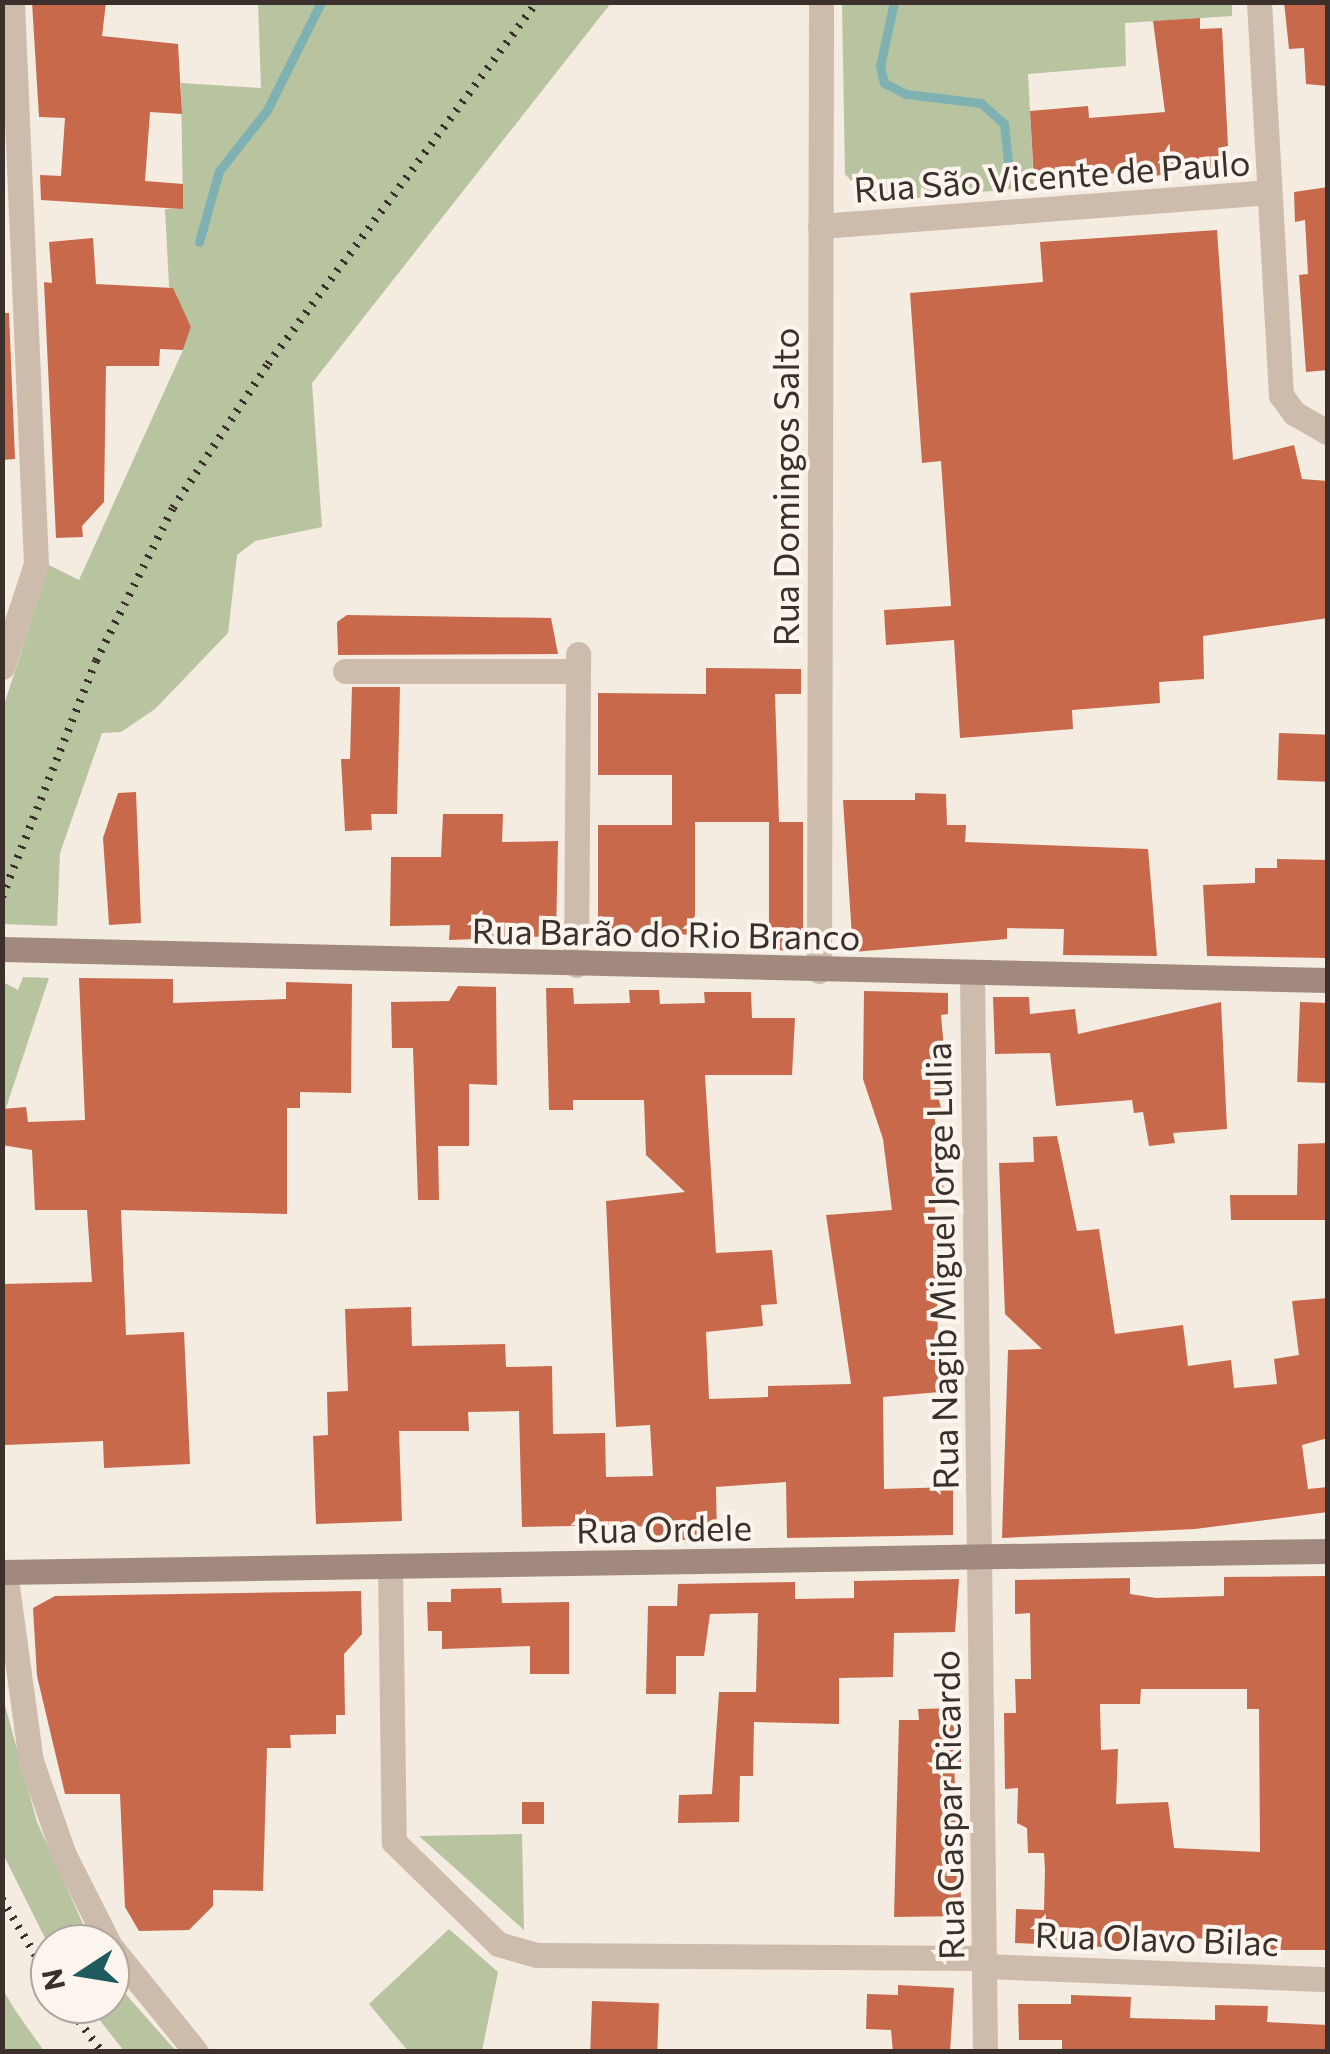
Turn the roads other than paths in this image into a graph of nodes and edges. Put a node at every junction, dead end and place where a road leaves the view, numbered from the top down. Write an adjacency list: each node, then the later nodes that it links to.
1 (12, 2): 7 (street)
2 (821, 2): 5 (street, Rua Domingos Salto)
3 (1259, 2): 4 (street)
4 (1268, 192): 5 (street, Rua São Vicente de Paulo); 6 (street, Rua São Vicente de Paulo)
5 (820, 226): 11 (street, Rua Domingos Salto)
6 (1328, 433)
7 (2, 667)
8 (345, 671): 10 (street)
9 (2, 950): 10 (main road, Rua Barão do Rio Branco)
10 (576, 965): 11 (main road, Rua Barão do Rio Branco)
11 (819, 971): 12 (main road, Rua Barão do Rio Branco)
12 (972, 974): 13 (main road, Rua Barão do Rio Branco); 15 (street, Rua Nagib Miguel Jorge Lulia)
13 (1328, 980)
14 (1328, 1552): 15 (main road, Rua Ordele)
15 (980, 1557): 16 (main road, Rua Ordele); 19 (street, Rua Gaspar Ricardo)
16 (390, 1568): 17 (main road, Rua Ordele); 19 (street, Rua Olavo Bilac)
17 (4, 1572): 18 (street)
18 (98, 1924)
19 (984, 1962): 21 (street, Rua Olavo Bilac); 23 (street, Rua Gaspar Ricardo)
20 (130, 1971): 22 (street)
21 (1328, 1979)
22 (196, 2052)
23 (985, 2052)

